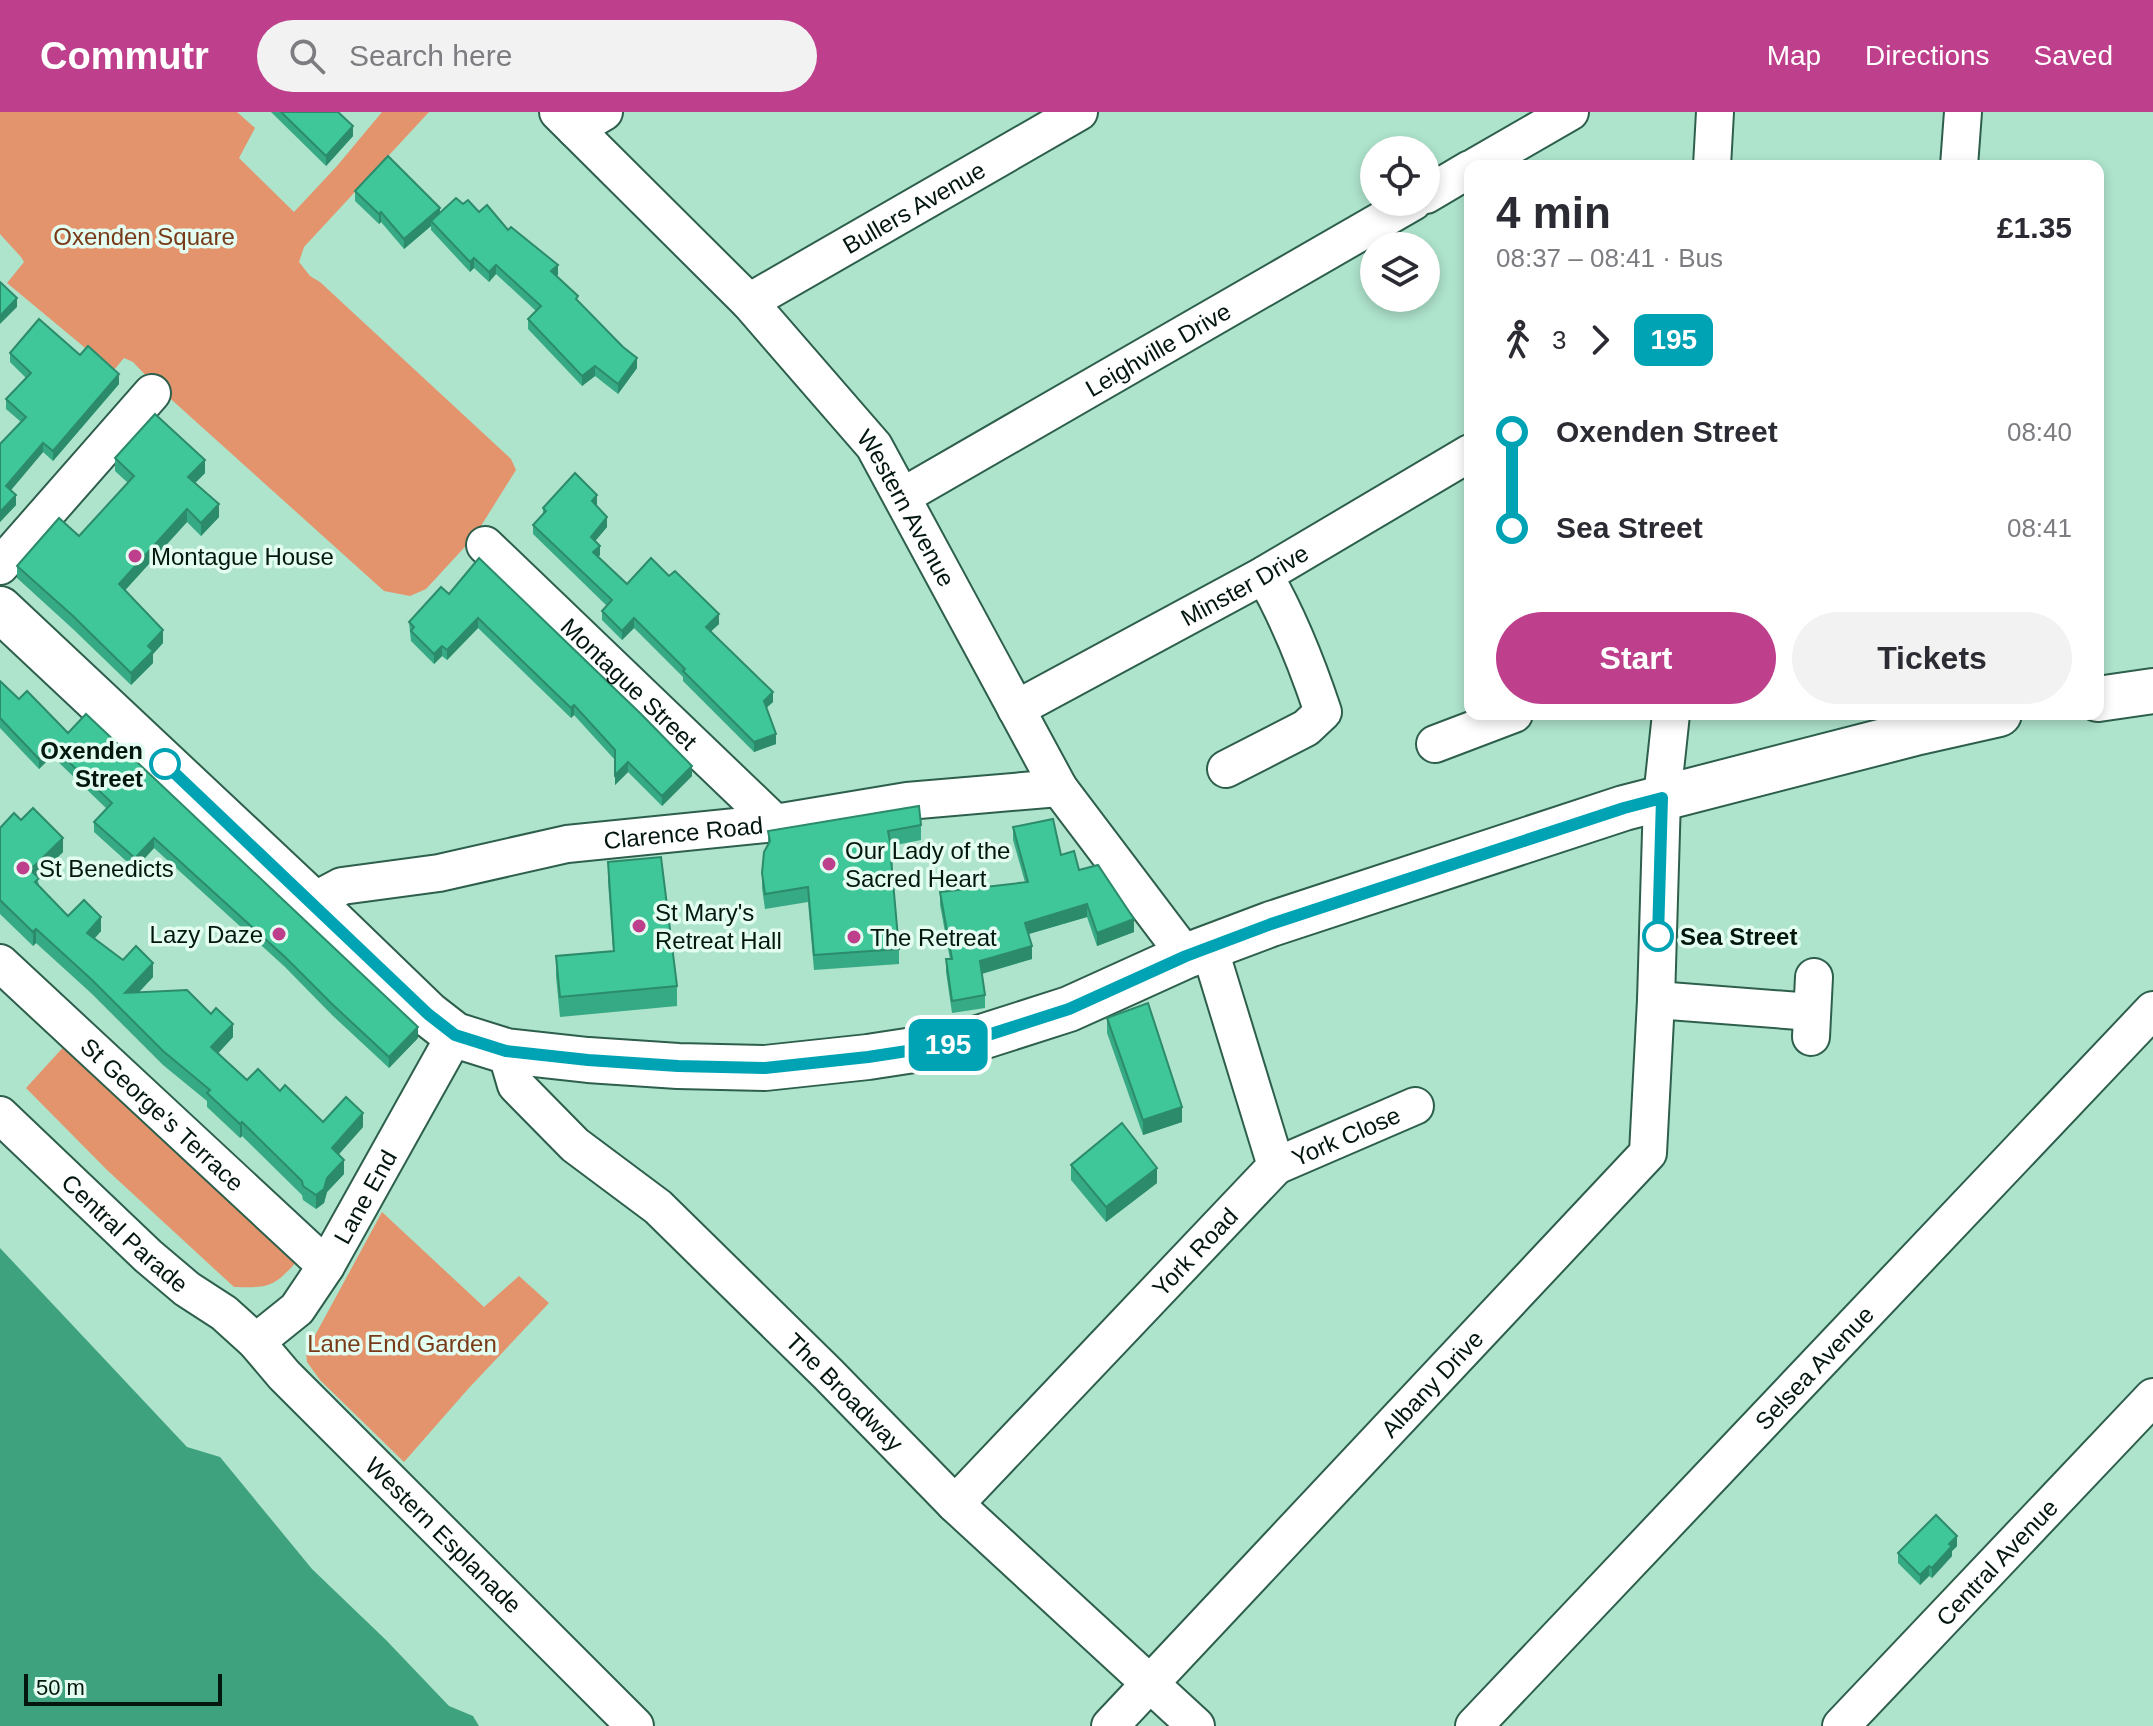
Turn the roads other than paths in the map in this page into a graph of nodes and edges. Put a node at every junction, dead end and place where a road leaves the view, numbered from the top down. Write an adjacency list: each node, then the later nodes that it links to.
1 (1079, 112): 12 (street, Bullers Avenue)
2 (1570, 112): 6 (street)
3 (1715, 112): 7 (street)
4 (1963, 112): 8 (street)
5 (579, 118): 12 (street, Western Avenue)
6 (1486, 160)
7 (1712, 160)
8 (1959, 160)
9 (1464, 173): 10 (street)
10 (1440, 187)
11 (1389, 216): 15 (street, Leighville Drive)
12 (749, 302): 15 (street, Western Avenue)
13 (152, 393): 17 (street)
14 (1464, 457): 18 (street, Minster Drive)
15 (903, 496): 22 (street, Western Avenue)
16 (485, 545): 31 (street, Montague Street)
17 (0, 566)
18 (1264, 575): 22 (street, Minster Drive); 28 (street)
19 (0, 609): 32 (main road)
20 (2153, 691): 21 (main road)
21 (2104, 698)
22 (1016, 709): 29 (street, Western Avenue)
23 (1498, 720): 27 (street)
24 (1670, 720): 30 (street, Albany Drive)
25 (1946, 720): 26 (main road)
26 (1919, 723): 30 (main road)
27 (1435, 744)
28 (1226, 769)
29 (1059, 788): 31 (street, Clarence Road); 33 (street, Western Avenue)
30 (1662, 798): 33 (main road); 35 (street, Albany Drive)
31 (775, 823): 32 (street, Clarence Road)
32 (312, 902): 38 (main road)
33 (1198, 952): 39 (main road); 42 (street)
34 (0, 963): 43 (street, St George's Terrace)
35 (1656, 1000): 36 (street); 47 (street, Albany Drive)
36 (1812, 1009)
37 (2153, 1010): 51 (street, Selsea Avenue)
38 (455, 1035): 39 (main road); 43 (street, Lane End)
39 (506, 1051): 46 (street, The Broadway)
40 (1415, 1106): 42 (street, York Close)
41 (0, 1115): 44 (street, Central Parade)
42 (1276, 1166): 46 (street, York Road)
43 (326, 1266): 44 (street, Lane End)
44 (256, 1342): 48 (street, Western Esplanade)
45 (2153, 1397): 52 (street, Central Avenue)
46 (955, 1504): 47 (street, The Broadway)
47 (1150, 1682): 49 (street, Albany Drive); 50 (street, The Broadway)
48 (635, 1726)
49 (1110, 1726)
50 (1196, 1726)
51 (1474, 1726)
52 (1841, 1726)

